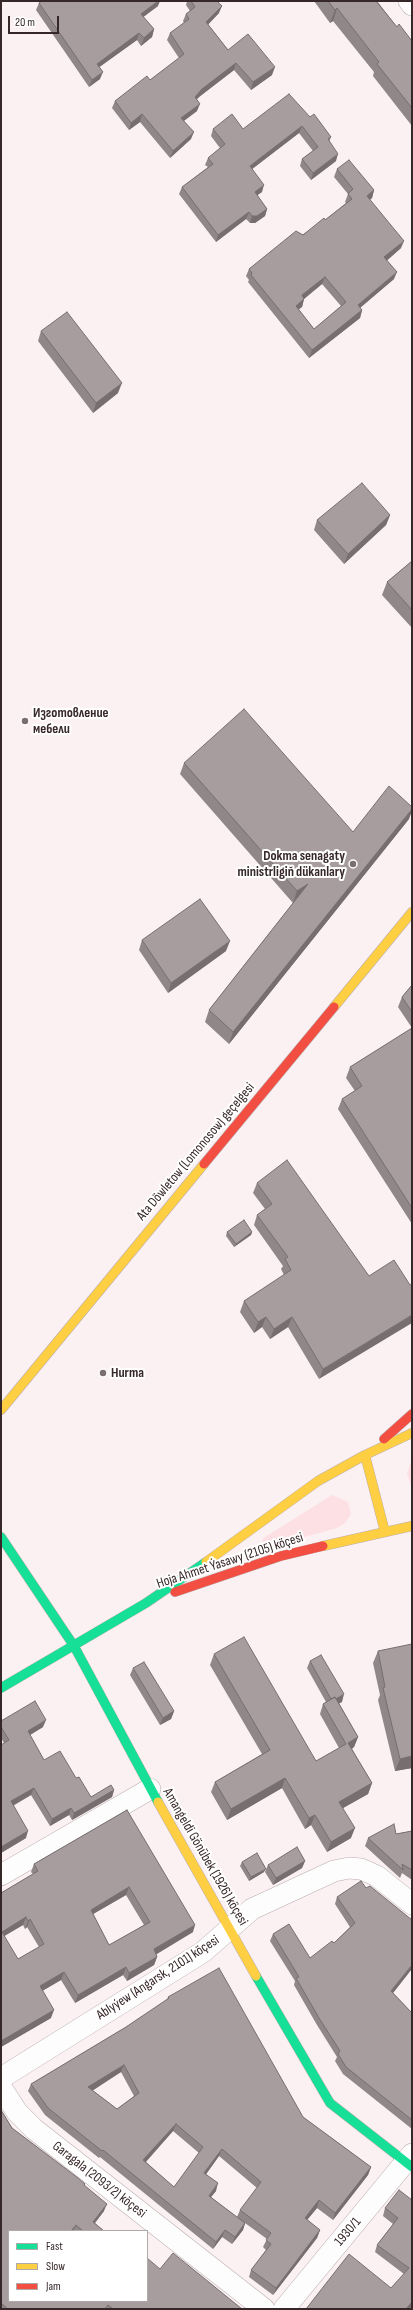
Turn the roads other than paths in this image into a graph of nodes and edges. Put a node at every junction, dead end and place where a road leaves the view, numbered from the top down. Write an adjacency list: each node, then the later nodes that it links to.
1 (409, 1): 2 (street)
2 (412, 5)
3 (412, 912): 4 (street, Ata Döwletow (Lomonosow) geçelgesi)
4 (1, 1410)
5 (412, 1414): 7 (street, Hoja Ahmet Ýasawy (2105) köçesi)
6 (412, 1433): 7 (street, Hoja Ahmet Ýasawy (2105) köçesi)
7 (365, 1455): 9 (street); 11 (street, Hoja Ahmet Ýasawy (2105) köçesi)
8 (412, 1526): 9 (street, Hoja Ahmet Ýasawy (2105) köçesi)
9 (385, 1532): 11 (street, Hoja Ahmet Ýasawy (2105) köçesi)
10 (1, 1537): 12 (street, Amangeldi Gönübek (1926) köçesi)
11 (146, 1603): 12 (street, Hoja Ahmet Ýasawy (2105) köçesi)
12 (74, 1646): 13 (street, Hoja Ahmet Ýasawy (2105) köçesi); 14 (street, Amangeldi Gönübek (1926) köçesi)
13 (1, 1688)
14 (150, 1788): 15 (street); 17 (street, Amangeldi Gönübek (1926) köçesi)
15 (1, 1875)
16 (412, 1904): 17 (street, Ablyýew (Angarsk, 2101) köçesi)
17 (230, 1930): 18 (street, Ablyýew (Angarsk, 2101) köçesi); 20 (street, Amangeldi Gönübek (1926) köçesi)
18 (1, 2078)
19 (1, 2087): 21 (street, Garagala (2093/2) köçesi)
20 (410, 2161): 22 (street, 1930/1)
21 (264, 2309)
22 (284, 2309)

